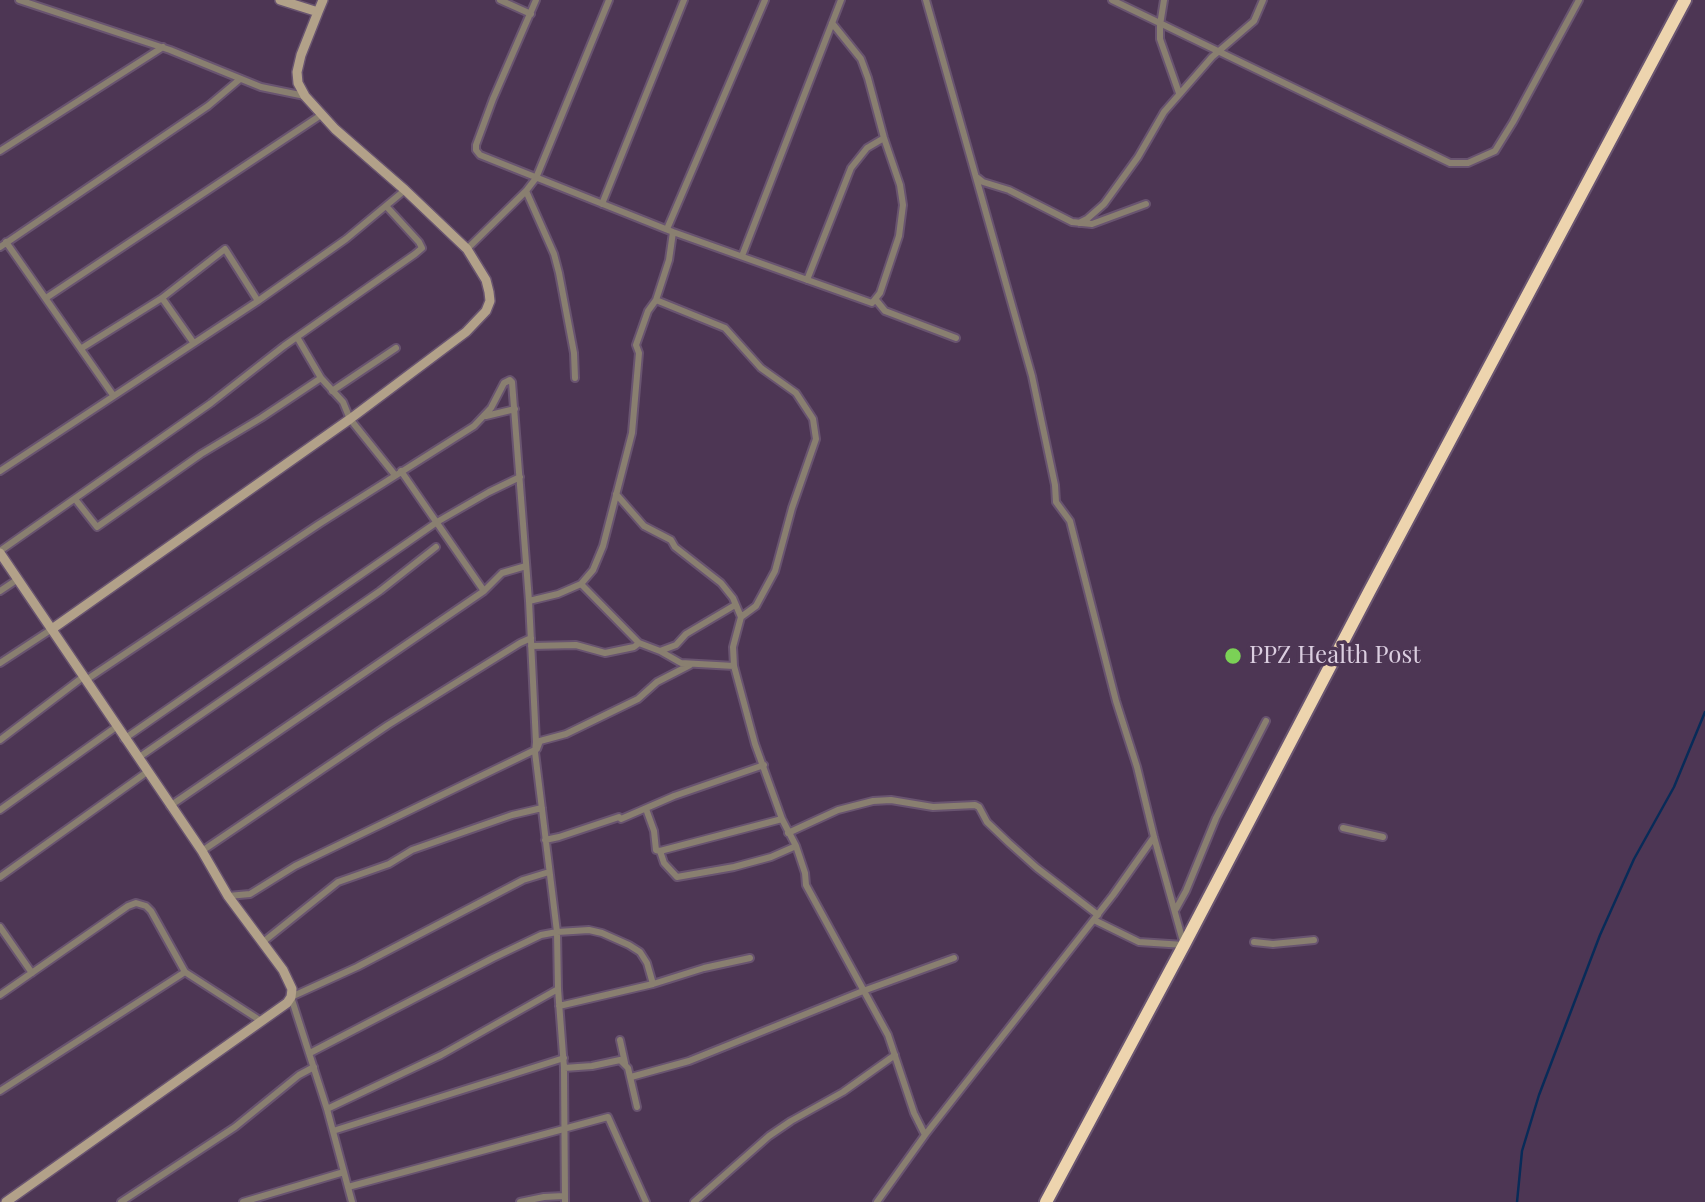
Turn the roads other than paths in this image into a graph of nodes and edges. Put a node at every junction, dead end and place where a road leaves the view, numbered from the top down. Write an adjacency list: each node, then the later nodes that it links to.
1 (19, 0): 20 (street)
2 (280, 0): 16 (street)
3 (323, 0): 16 (street)
4 (500, 0): 17 (street)
5 (536, 0): 17 (street)
6 (609, 0): 29 (street)
7 (684, 0): 32 (street)
8 (765, 0): 36 (street)
9 (841, 0): 18 (street)
10 (926, 0): 28 (street)
11 (1112, 0): 19 (street)
12 (1164, 0): 19 (street)
13 (1263, 0): 21 (street)
14 (1579, 0): 21 (street)
15 (1685, 0): 113 (highway)
16 (318, 12): 24 (street)
17 (531, 14): 29 (street)
18 (832, 23): 26 (street); 39 (street)
19 (1160, 23): 21 (street); 23 (street)
20 (163, 47): 22 (street); 27 (street)
21 (1218, 51): 23 (street)
22 (240, 79): 24 (street); 37 (street)
23 (1180, 93): 35 (street)
24 (305, 96): 25 (street)
25 (321, 115): 30 (street); 41 (street)
26 (884, 138): 40 (street); 44 (street)
27 (0, 151)
28 (976, 177): 35 (street); 97 (street)
29 (536, 178): 31 (street); 32 (street)
30 (405, 190): 34 (street); 38 (street)
31 (526, 191): 38 (street); 52 (street)
32 (602, 204): 36 (street)
33 (1146, 204): 35 (street)
34 (387, 207): 45 (street); 46 (street)
35 (1079, 223)
36 (670, 231): 39 (street); 43 (street)
37 (3, 244): 41 (street)
38 (467, 249): 57 (street)
39 (741, 256): 40 (street)
40 (807, 280): 44 (street)
41 (46, 298): 49 (street)
42 (162, 298): 45 (street); 48 (street); 49 (street)
43 (656, 300): 61 (street); 73 (street)
44 (876, 300): 47 (street)
45 (258, 301): 48 (street)
46 (297, 337): 51 (street); 62 (street)
47 (956, 338)
48 (193, 342): 54 (street)
49 (82, 348): 54 (street)
50 (396, 348): 53 (street)
51 (321, 378): 53 (street); 62 (street)
52 (575, 379)
53 (332, 391): 57 (street)
54 (113, 395): 58 (street)
55 (515, 409): 56 (street); 56 (street); 60 (street)
56 (484, 417): 59 (street)
57 (350, 419): 59 (street); 74 (street)
58 (0, 471)
59 (398, 473): 63 (street); 81 (street)
60 (520, 477): 63 (street); 66 (street)
61 (616, 494): 68 (street); 72 (street)
62 (75, 499): 65 (street)
63 (437, 522): 70 (street); 84 (street)
64 (436, 547): 87 (street)
65 (0, 552): 67 (street)
66 (526, 566): 70 (street); 71 (street)
67 (19, 579): 69 (street); 74 (street)
68 (581, 584): 71 (street); 76 (street)
69 (0, 591)
70 (484, 591): 90 (street)
71 (528, 601): 75 (street)
72 (735, 605): 73 (street); 77 (street)
73 (741, 617): 80 (street)
74 (52, 629): 78 (street); 81 (street)
75 (531, 642): 76 (street); 86 (street); 101 (street)
76 (639, 643): 77 (street)
77 (660, 651): 79 (street)
78 (0, 663)
79 (690, 665): 80 (street); 86 (street)
80 (734, 666): 88 (street)
81 (84, 678): 83 (street); 85 (street)
82 (1266, 721): 106 (street)
83 (116, 727): 84 (street); 93 (street)
84 (124, 739): 87 (street)
85 (0, 740)
86 (535, 750): 91 (street); 105 (street)
87 (138, 758): 89 (street)
88 (764, 765): 92 (street); 94 (street)
89 (147, 772): 90 (street); 104 (street)
90 (170, 806): 101 (street)
91 (542, 808): 99 (street); 111 (street)
92 (646, 809): 99 (street); 102 (street)
93 (0, 810)
94 (782, 819): 96 (street); 102 (street)
95 (1343, 828): 98 (street)
96 (788, 833): 100 (street); 107 (street)
97 (1154, 837): 106 (street); 107 (street)
98 (1383, 837)
99 (545, 839): 103 (street)
100 (796, 846): 102 (street); 120 (street)
101 (202, 851): 105 (street)
102 (660, 851)
103 (549, 872): 109 (street); 122 (street)
104 (0, 877)
105 (228, 896): 111 (street)
106 (1175, 909): 113 (street)
107 (1096, 917): 113 (street); 138 (street)
108 (0, 927): 117 (street)
109 (558, 932): 118 (street); 119 (street); 126 (street)
110 (1314, 940): 112 (street)
111 (263, 942): 122 (street)
112 (1254, 942)
113 (1184, 945): 150 (highway)
114 (750, 958): 118 (street)
115 (954, 958): 120 (street)
116 (185, 972): 117 (street); 124 (street); 133 (street)
117 (32, 973): 121 (street)
118 (653, 984): 123 (street)
119 (558, 989): 123 (street); 135 (street)
120 (863, 991): 127 (street); 132 (street)
121 (0, 995)
122 (291, 997): 124 (street); 126 (street)
123 (559, 1006): 128 (street)
124 (261, 1021): 142 (street)
125 (620, 1040): 129 (street)
126 (310, 1053): 130 (street)
127 (895, 1055): 138 (street); 148 (street)
128 (564, 1058): 131 (street); 137 (street)
129 (625, 1063): 131 (street); 132 (street)
130 (314, 1067): 135 (street); 143 (street)
131 (564, 1068): 136 (street)
132 (631, 1077): 134 (street)
133 (0, 1091)
134 (637, 1107)
135 (327, 1109): 137 (street)
136 (564, 1129): 140 (street); 141 (street); 147 (street)
137 (333, 1131): 139 (street)
138 (925, 1135): 149 (street)
139 (344, 1172): 140 (street); 144 (street)
140 (348, 1187): 145 (street)
141 (564, 1199): 146 (street)
142 (6, 1202)
143 (121, 1202)
144 (243, 1202)
145 (352, 1202)
146 (520, 1202)
147 (646, 1202)
148 (694, 1202)
149 (877, 1202)
150 (1046, 1202)

